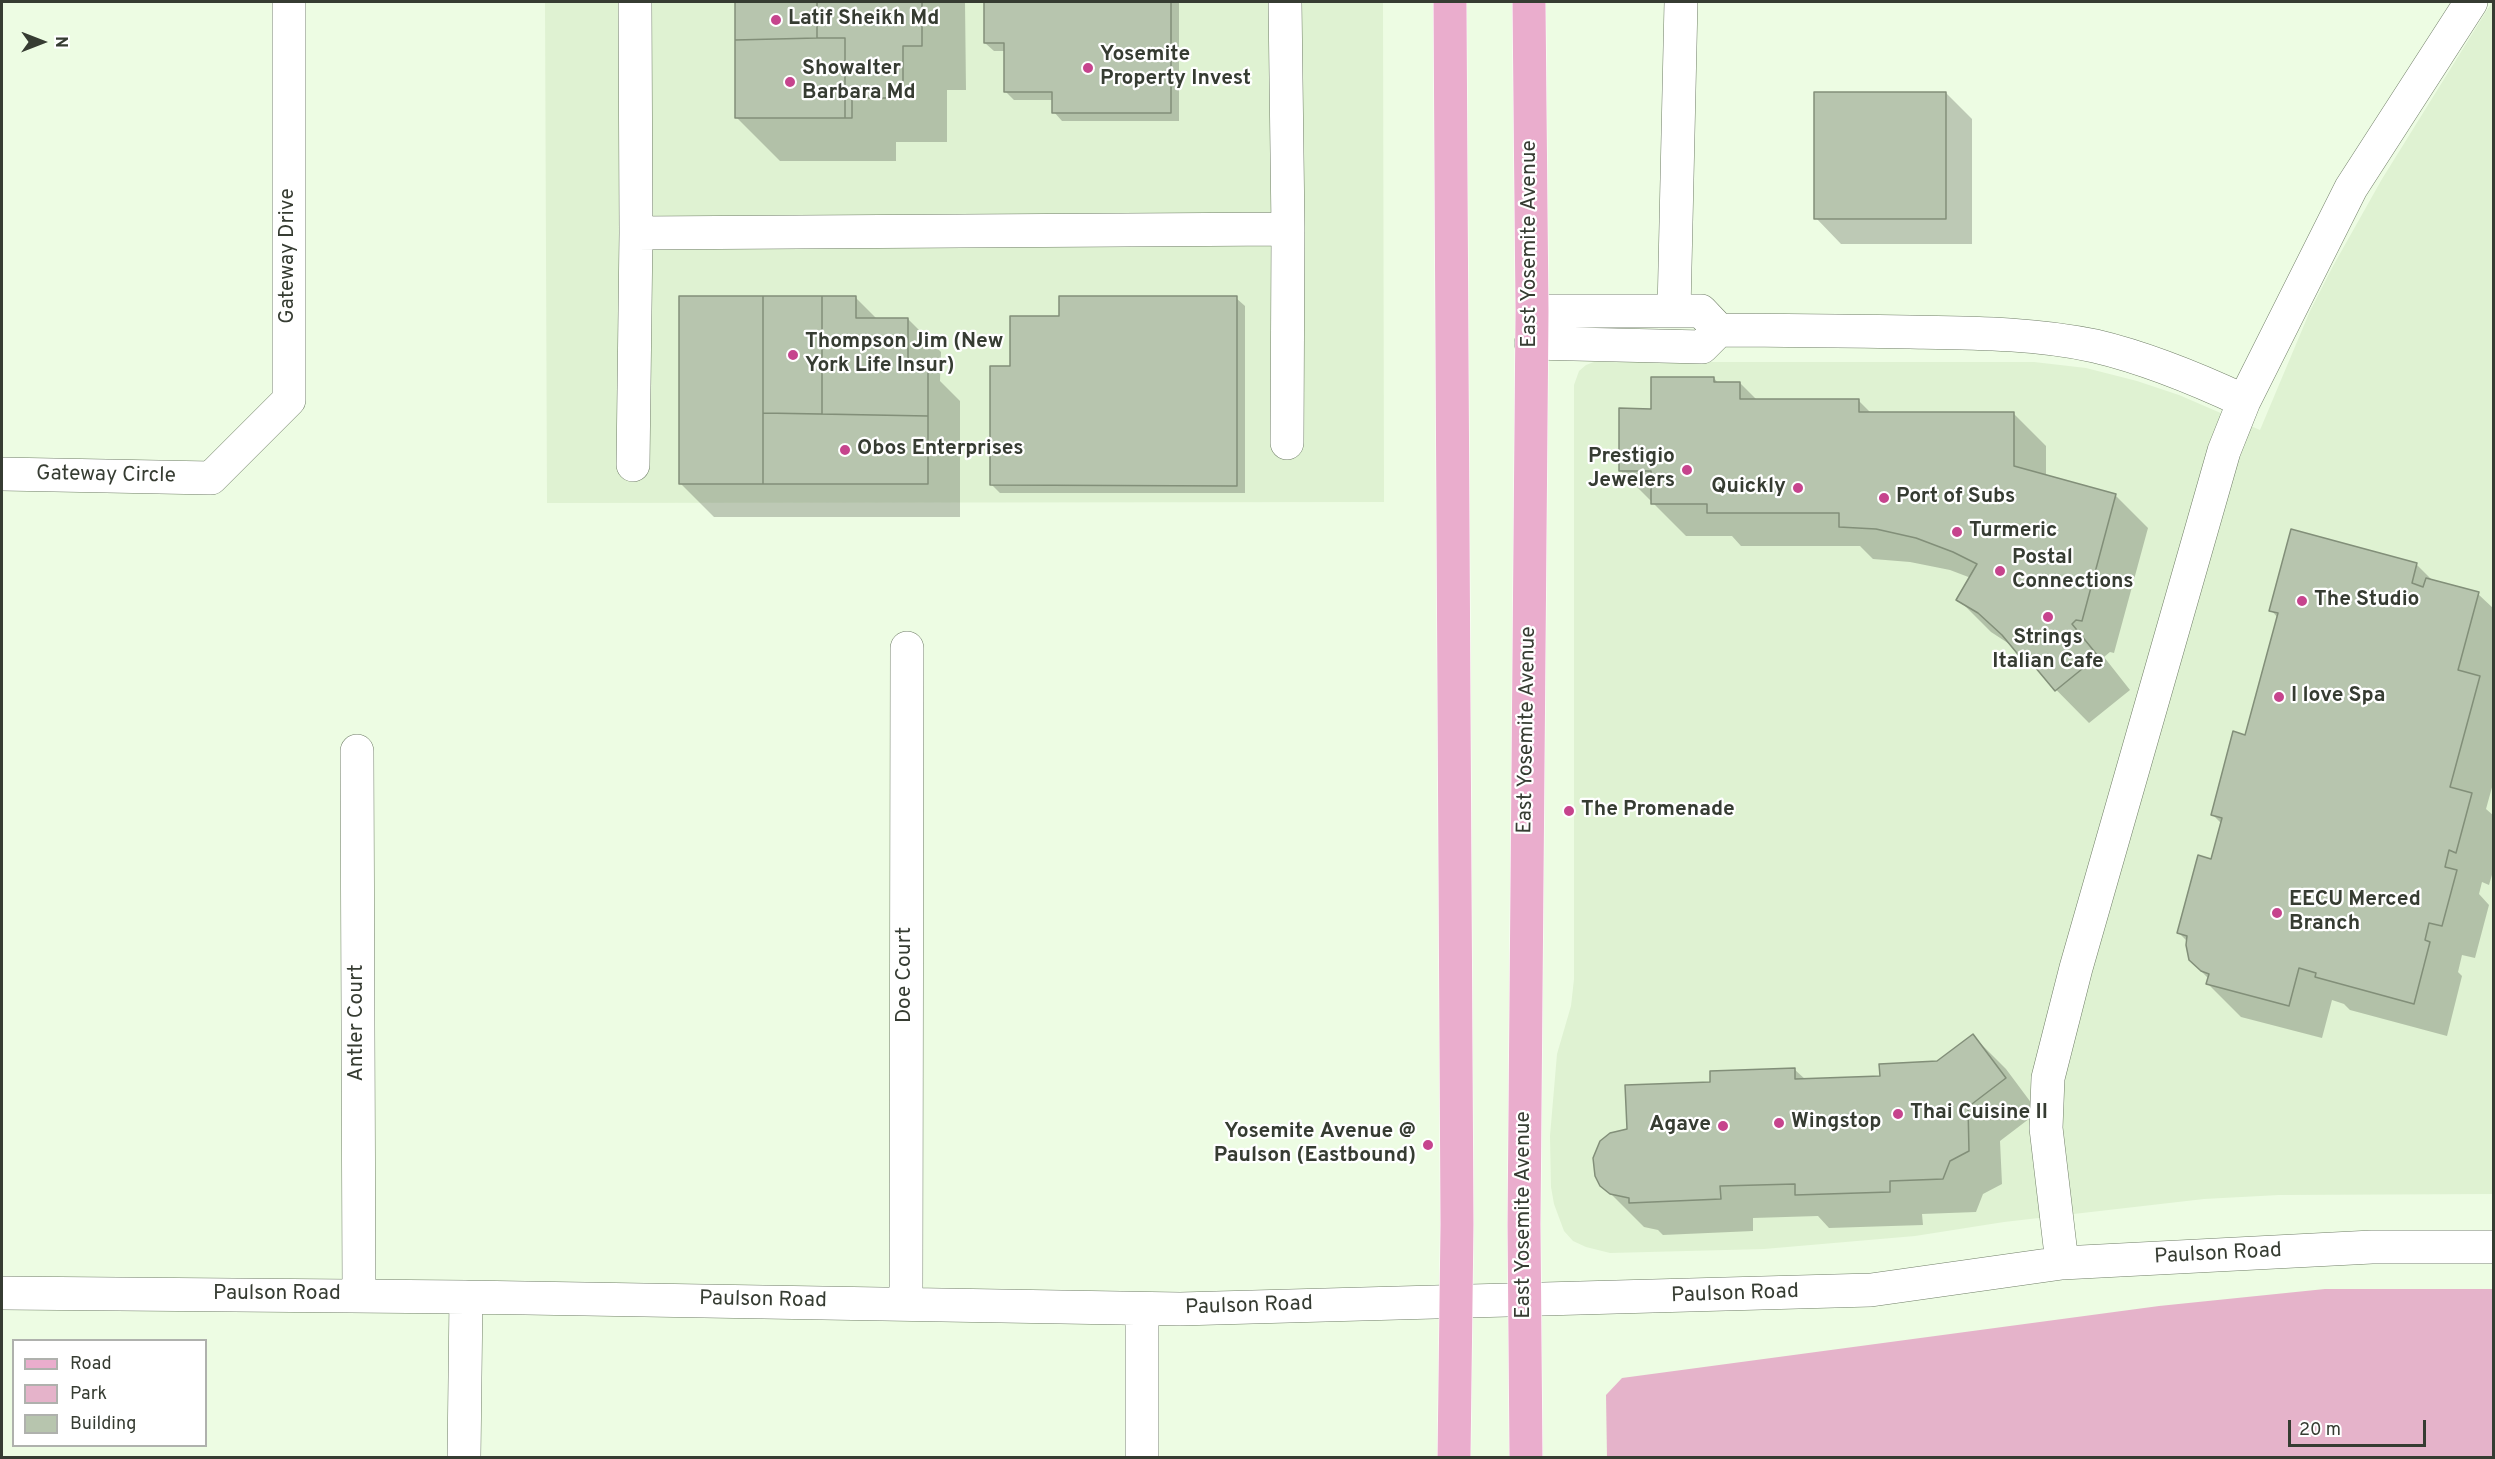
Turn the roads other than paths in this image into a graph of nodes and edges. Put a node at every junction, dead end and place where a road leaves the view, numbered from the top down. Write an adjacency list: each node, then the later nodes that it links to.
1 (290, 2): 18 (street, Gateway Drive)
2 (635, 2): 9 (street)
3 (1286, 2): 8 (street)
4 (1450, 2): 27 (main road)
5 (1528, 2): 10 (main road, East Yosemite Avenue)
6 (1681, 2): 11 (street)
7 (2471, 2): 14 (street)
8 (1288, 229): 9 (street); 15 (street)
9 (636, 232): 16 (street)
10 (1532, 311): 11 (street); 13 (main road, East Yosemite Avenue)
11 (1674, 311): 12 (street)
12 (1719, 330): 13 (street); 14 (street)
13 (1531, 343): 26 (main road, East Yosemite Avenue)
14 (2244, 401): 22 (street)
15 (1287, 443)
16 (633, 465)
17 (2, 474): 18 (street, Gateway Circle)
18 (211, 478)
19 (907, 648): 28 (street, Doe Court)
20 (357, 751): 24 (street, Antler Court)
21 (2493, 1247): 22 (street, Paulson Road)
22 (2062, 1263): 26 (street, Paulson Road)
23 (2, 1293): 24 (street, Paulson Road)
24 (359, 1296): 25 (street, Paulson Road)
25 (466, 1297): 28 (street, Paulson Road); 30 (street)
26 (1524, 1299): 27 (street, Paulson Road); 33 (main road, East Yosemite Avenue)
27 (1456, 1301): 29 (street, Paulson Road); 32 (main road)
28 (906, 1303): 29 (street, Paulson Road)
29 (1142, 1310): 31 (street)
30 (464, 1458)
31 (1142, 1458)
32 (1454, 1458)
33 (1526, 1458)

